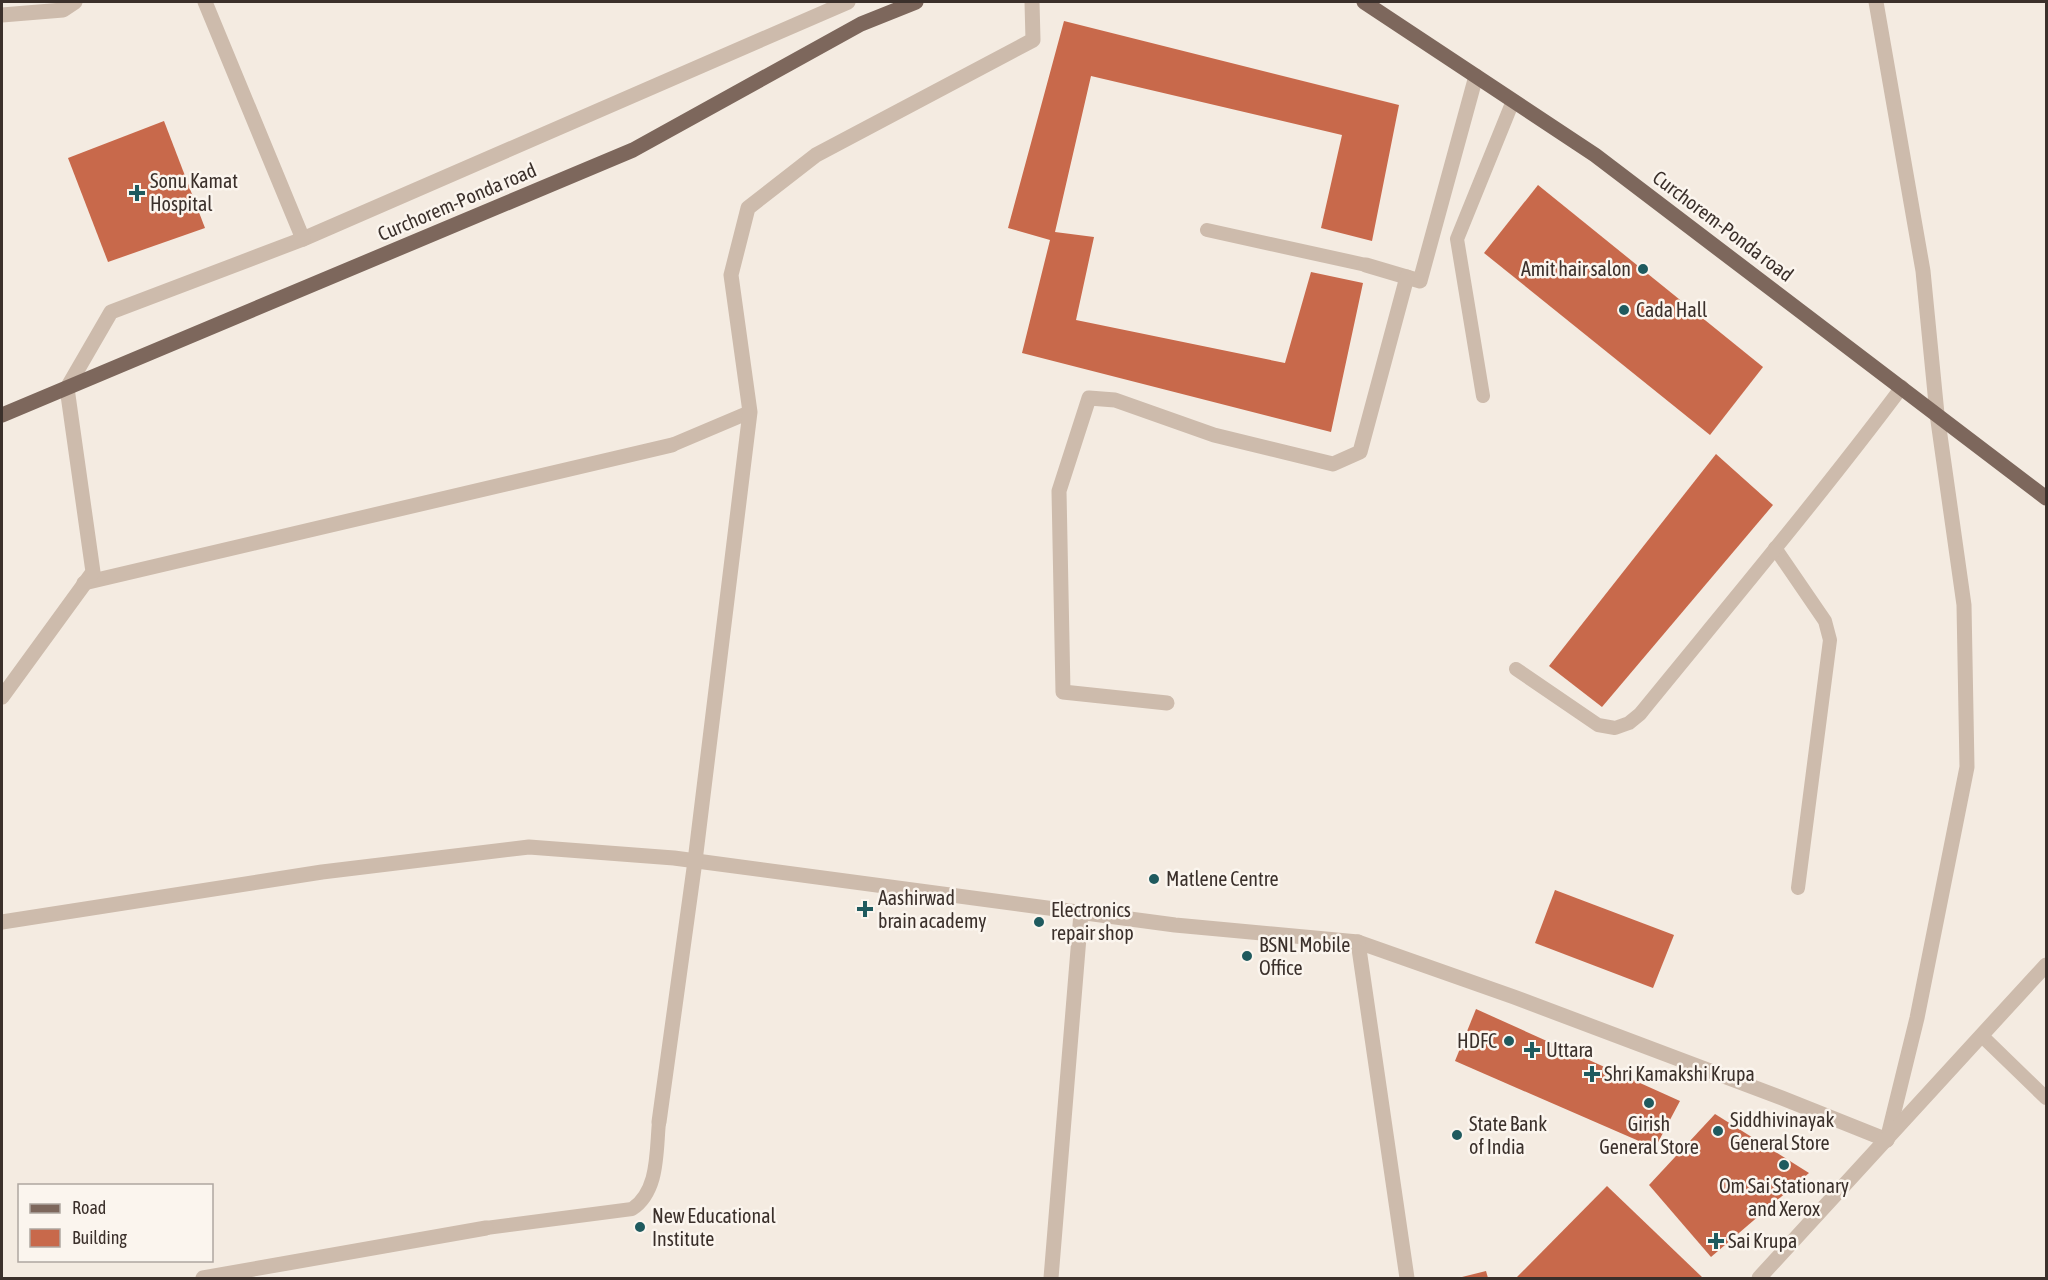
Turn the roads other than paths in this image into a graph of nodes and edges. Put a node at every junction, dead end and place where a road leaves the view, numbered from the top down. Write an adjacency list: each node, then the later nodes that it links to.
1 (75, 2): 8 (street)
2 (205, 2): 12 (street)
3 (848, 2): 12 (street)
4 (912, 2): 16 (main road, Curchorem-Ponda road)
5 (1032, 2): 18 (street)
6 (1364, 2): 9 (main road, Curchorem-Ponda road)
7 (1876, 2): 19 (street)
8 (2, 15)
9 (1476, 76): 10 (main road, Curchorem-Ponda road); 14 (street)
10 (1512, 101): 15 (main road, Curchorem-Ponda road); 17 (lane)
11 (1207, 230): 13 (lane)
12 (303, 239): 16 (street)
13 (1366, 265): 14 (street)
14 (1407, 277): 27 (street)
15 (1902, 387): 19 (main road, Curchorem-Ponda road); 23 (lane)
16 (66, 388): 20 (main road, Curchorem-Ponda road); 24 (street)
17 (1483, 396)
18 (750, 412): 21 (lane); 28 (street)
19 (1937, 414): 22 (main road, Curchorem-Ponda road); 37 (street)
20 (2, 415)
21 (672, 445): 24 (street)
22 (2046, 498)
23 (1775, 548): 25 (lane); 29 (lane)
24 (84, 584): 26 (street)
25 (1516, 669)
26 (2, 697)
27 (1167, 703)
28 (694, 861): 30 (street); 31 (street); 36 (street)
29 (1798, 888)
30 (1080, 913): 32 (street); 40 (street)
31 (2, 922)
32 (1358, 942): 37 (street); 41 (street)
33 (2046, 965): 34 (street)
34 (1982, 1036): 35 (lane); 37 (street)
35 (2046, 1098)
36 (659, 1122): 38 (lane)
37 (1887, 1140): 42 (street)
38 (486, 1228): 39 (street)
39 (203, 1278)
40 (1051, 1278)
41 (1407, 1278)
42 (1759, 1278)

